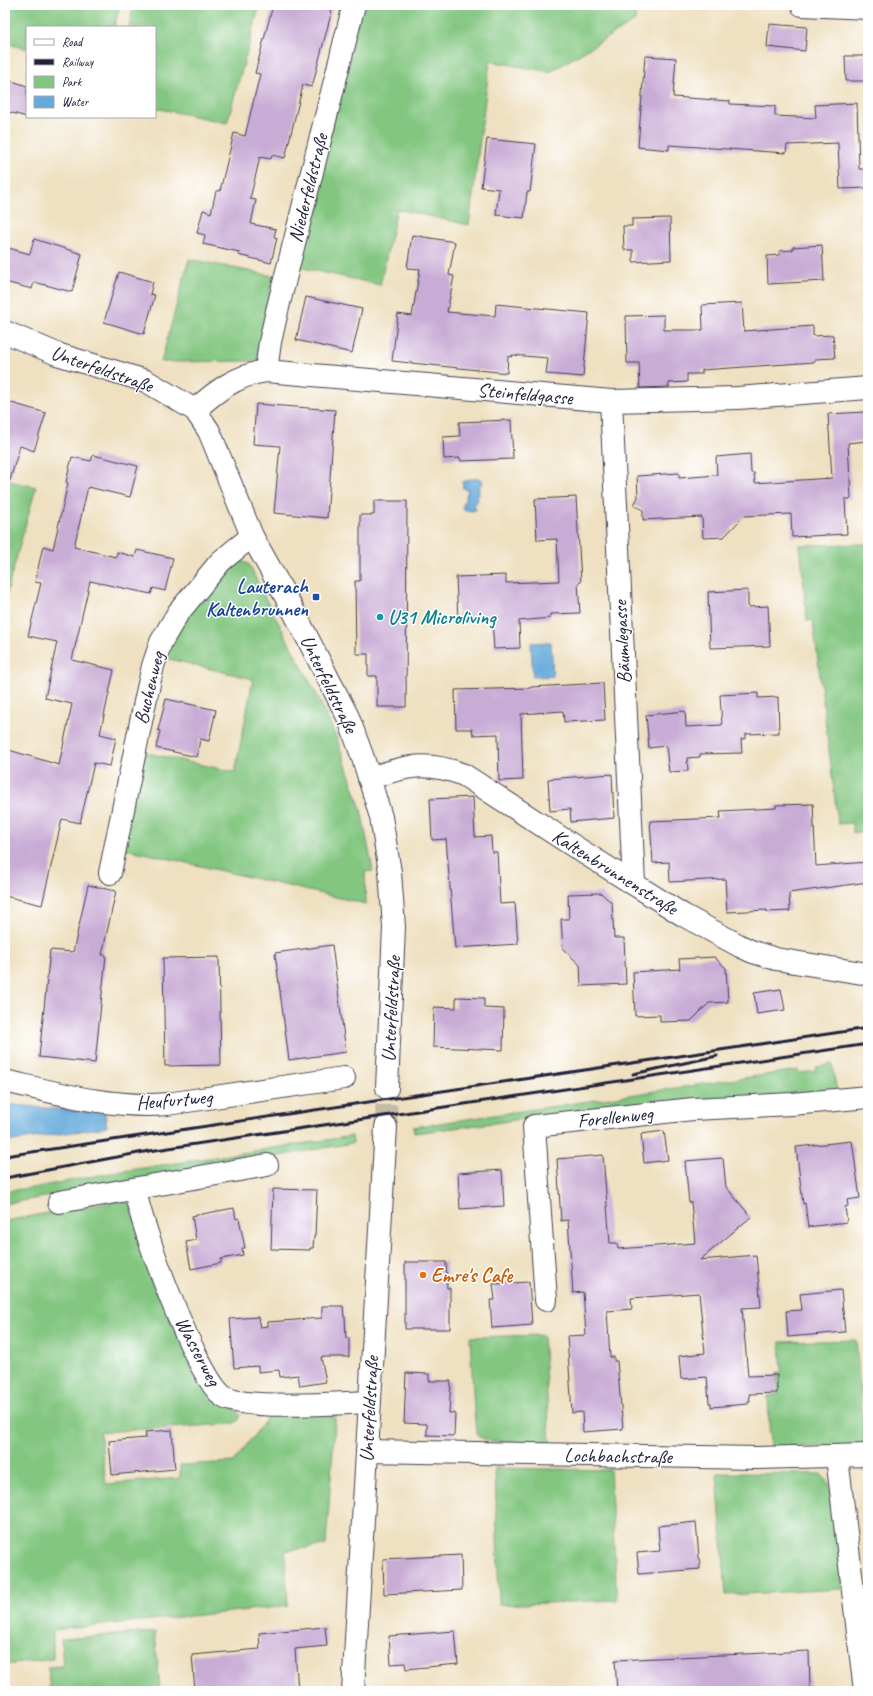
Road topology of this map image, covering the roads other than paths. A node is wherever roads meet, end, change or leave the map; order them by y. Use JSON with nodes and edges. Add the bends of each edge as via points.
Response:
{"nodes":[{"id":1,"x":354,"y":5,"type":"edge"},
{"id":2,"x":802,"y":5,"type":"edge"},
{"id":3,"x":868,"y":8,"type":"edge"},
{"id":4,"x":5,"y":332,"type":"edge"},
{"id":5,"x":266,"y":371,"type":"junction"},
{"id":6,"x":868,"y":388,"type":"edge"},
{"id":7,"x":610,"y":401,"type":"junction"},
{"id":8,"x":195,"y":410,"type":"junction"},
{"id":9,"x":252,"y":536,"type":"junction"},
{"id":10,"x":370,"y":779,"type":"junction"},
{"id":11,"x":110,"y":873,"type":"dead end"},
{"id":12,"x":634,"y":884,"type":"junction"},
{"id":13,"x":868,"y":974,"type":"edge"},
{"id":14,"x":344,"y":1078,"type":"dead end"},
{"id":15,"x":5,"y":1081,"type":"edge"},
{"id":16,"x":387,"y":1088,"type":"tunnel mouth"},
{"id":17,"x":868,"y":1097,"type":"edge"},
{"id":18,"x":386,"y":1127,"type":"tunnel mouth"},
{"id":19,"x":267,"y":1165,"type":"dead end"},
{"id":20,"x":135,"y":1189,"type":"junction"},
{"id":21,"x":59,"y":1202,"type":"dead end"},
{"id":22,"x":546,"y":1300,"type":"dead end"},
{"id":23,"x":369,"y":1402,"type":"junction"},
{"id":24,"x":367,"y":1451,"type":"junction"},
{"id":25,"x":868,"y":1455,"type":"edge"},
{"id":26,"x":837,"y":1457,"type":"junction"},
{"id":27,"x":353,"y":1691,"type":"edge"},
{"id":28,"x":865,"y":1691,"type":"edge"}],
"edges":[{"from":1,"to":5,"type":"street","name":"Niederfeldstraße","via":[[276,311]]},
{"from":2,"to":3,"type":"street"},
{"from":4,"to":8,"type":"street","name":"Unterfeldstraße","via":[[57,354],[146,381]]},
{"from":5,"to":7,"type":"street","name":"Steinfeldgasse"},
{"from":5,"to":8,"type":"street","name":"Steinfeldgasse","via":[[246,375],[234,381],[213,394]]},
{"from":6,"to":7,"type":"street","name":"Steinfeldgasse","via":[[738,398]]},
{"from":7,"to":12,"type":"street","name":"Bäumlegasse"},
{"from":8,"to":9,"type":"street","name":"Unterfeldstraße","via":[[215,442]]},
{"from":9,"to":10,"type":"street","name":"Unterfeldstraße","via":[[336,691]]},
{"from":9,"to":11,"type":"street","name":"Buchenweg","via":[[221,560],[178,613],[161,642],[146,695]]},
{"from":10,"to":12,"type":"street","name":"Kaltenbrunnenstraße","via":[[415,765],[459,773],[474,780]]},
{"from":10,"to":16,"type":"street","name":"Unterfeldstraße","via":[[384,836],[393,904],[394,942]]},
{"from":12,"to":13,"type":"street","name":"Kaltenbrunnenstraße","via":[[753,952],[776,959]]},
{"from":14,"to":15,"type":"street","name":"Heufurtweg","via":[[148,1105],[99,1100]]},
{"from":17,"to":22,"type":"street","name":"Forellenweg","via":[[693,1109],[534,1126]]},
{"from":18,"to":23,"type":"street","name":"Unterfeldstraße"},
{"from":19,"to":20,"type":"street"},
{"from":20,"to":21,"type":"street"},
{"from":20,"to":23,"type":"street","name":"Wasserweg","via":[[139,1209],[160,1271],[194,1350],[212,1384],[224,1397],[242,1403],[263,1404]]},
{"from":23,"to":24,"type":"street","name":"Unterfeldstraße"},
{"from":24,"to":26,"type":"street","name":"Lochbachstraße","via":[[756,1458]]},
{"from":24,"to":27,"type":"street","name":"Unterfeldstraße"},
{"from":25,"to":26,"type":"street","name":"Lochbachstraße"},
{"from":26,"to":28,"type":"street"}]}
